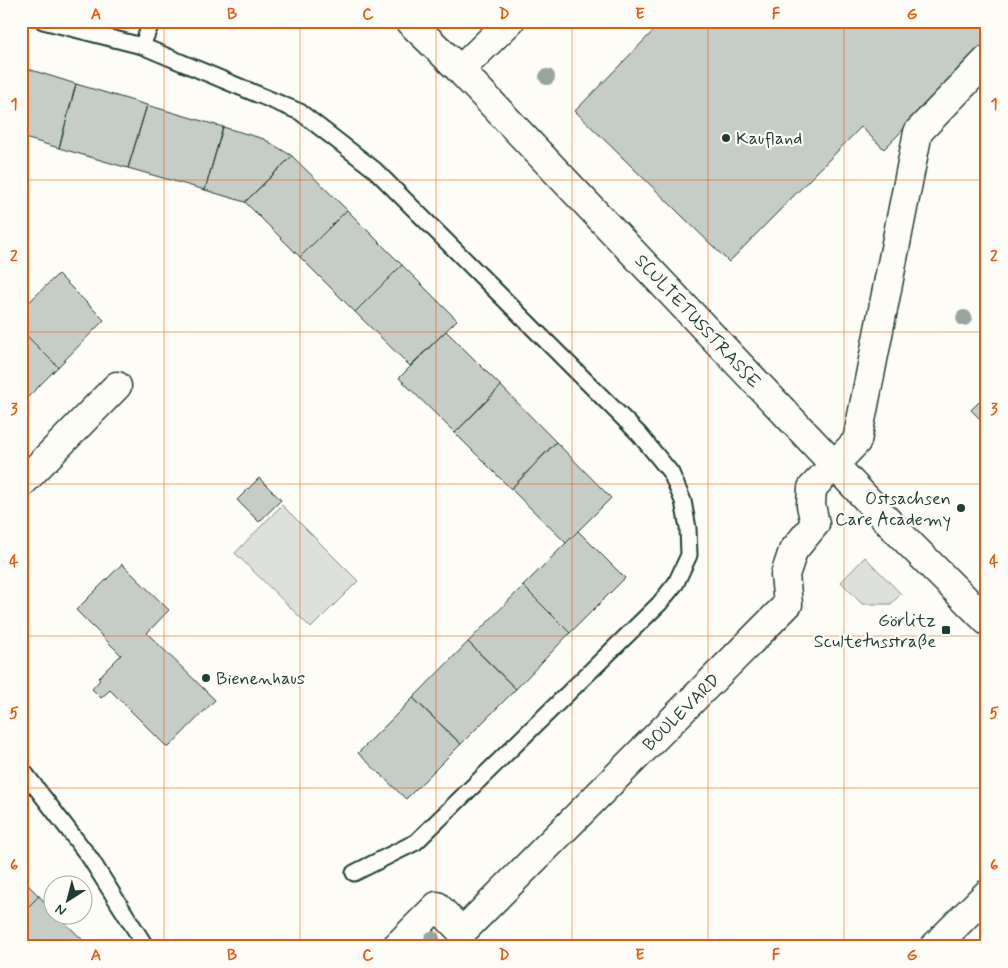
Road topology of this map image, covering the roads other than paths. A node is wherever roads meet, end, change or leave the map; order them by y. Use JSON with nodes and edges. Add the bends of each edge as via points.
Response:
{"nodes":[{"id":1,"x":43,"y":21,"type":"edge"},
{"id":2,"x":152,"y":21,"type":"edge"},
{"id":3,"x":409,"y":21,"type":"edge"},
{"id":4,"x":510,"y":21,"type":"edge"},
{"id":5,"x":142,"y":46,"type":"junction"},
{"id":6,"x":987,"y":60,"type":"edge"},
{"id":7,"x":460,"y":70,"type":"junction"},
{"id":8,"x":117,"y":386,"type":"dead end"},
{"id":9,"x":834,"y":465,"type":"junction"},
{"id":10,"x":21,"y":484,"type":"edge"},
{"id":11,"x":987,"y":621,"type":"edge"},
{"id":12,"x":21,"y":768,"type":"edge"},
{"id":13,"x":354,"y":873,"type":"dead end"},
{"id":14,"x":987,"y":894,"type":"edge"},
{"id":15,"x":459,"y":939,"type":"edge"},
{"id":16,"x":146,"y":947,"type":"edge"},
{"id":17,"x":396,"y":947,"type":"edge"},
{"id":18,"x":934,"y":947,"type":"edge"}],
"edges":[{"from":1,"to":5,"type":"lane"},
{"from":2,"to":5,"type":"lane"},
{"from":3,"to":7,"type":"street","name":"SCULTETUSSTRASSE"},
{"from":4,"to":7,"type":"street"},
{"from":5,"to":13,"type":"lane","via":[[300,112],[375,170],[639,434],[671,473],[683,501],[688,555],[676,583],[659,604],[416,842]]},
{"from":6,"to":9,"type":"street","via":[[918,132],[857,441]]},
{"from":7,"to":9,"type":"street","name":"SCULTETUSSTRASSE"},
{"from":8,"to":10,"type":"street"},
{"from":9,"to":11,"type":"street","name":"SCULTETUSSTRASSE"},
{"from":9,"to":15,"type":"street","name":"BOULEVARD","via":[[812,488],[815,524],[793,551],[785,575],[788,604]]},
{"from":12,"to":16,"type":"lane","via":[[90,858]]},
{"from":14,"to":18,"type":"street"},
{"from":15,"to":17,"type":"street","name":"BOULEVARD","via":[[437,906]]}]}
